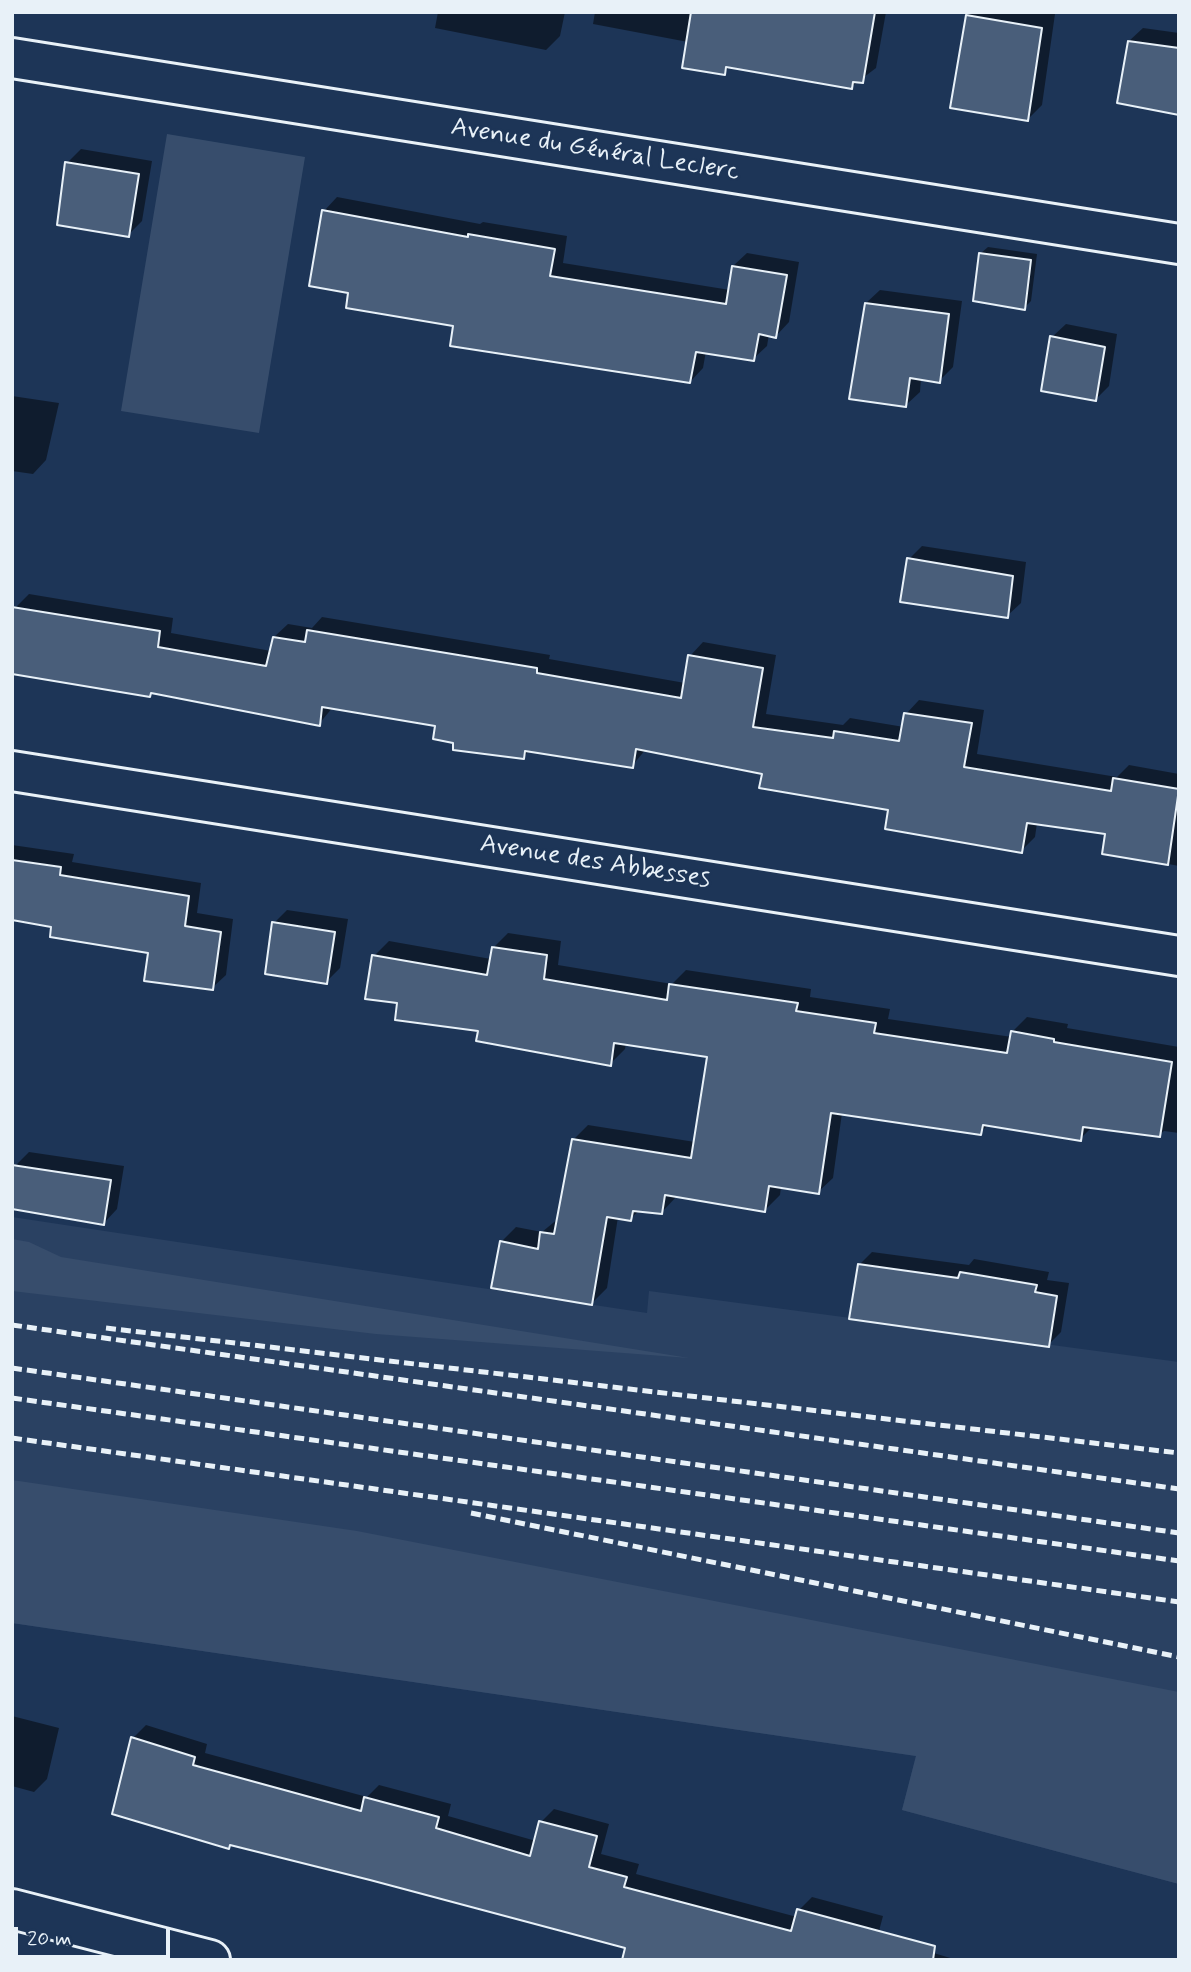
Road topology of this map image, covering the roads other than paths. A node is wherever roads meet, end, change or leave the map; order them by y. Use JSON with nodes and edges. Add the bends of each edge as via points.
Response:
{"nodes":[{"id":1,"x":12,"y":58,"type":"edge"},
{"id":2,"x":1179,"y":244,"type":"edge"},
{"id":3,"x":12,"y":771,"type":"edge"},
{"id":4,"x":1179,"y":956,"type":"edge"},
{"id":5,"x":12,"y":1909,"type":"edge"},
{"id":6,"x":210,"y":1960,"type":"edge"}],
"edges":[{"from":1,"to":2,"type":"street","name":"Avenue du Général Leclerc"},
{"from":3,"to":4,"type":"street","name":"Avenue des Abbesses"},
{"from":5,"to":6,"type":"street"}]}
